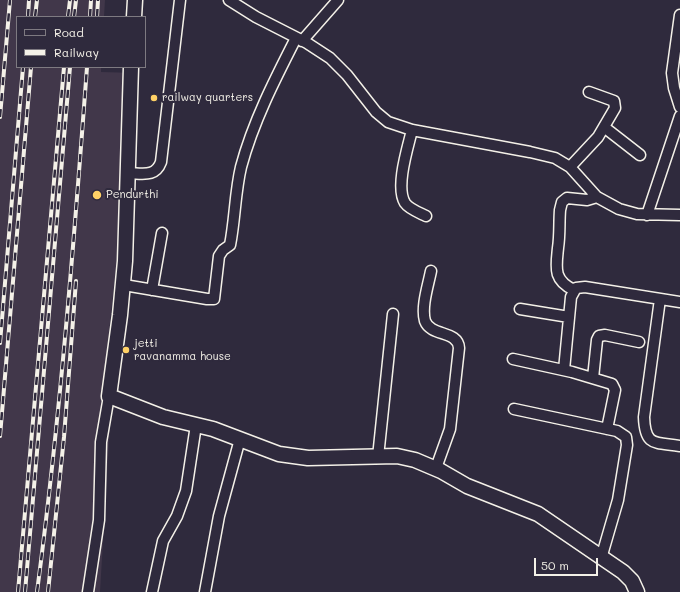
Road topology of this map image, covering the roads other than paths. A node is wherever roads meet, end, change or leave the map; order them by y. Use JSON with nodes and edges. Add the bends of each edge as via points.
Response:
{"nodes":[{"id":1,"x":135,"y":0,"type":"edge"},
{"id":2,"x":180,"y":0,"type":"edge"},
{"id":3,"x":229,"y":0,"type":"edge"},
{"id":4,"x":338,"y":0,"type":"edge"},
{"id":5,"x":680,"y":15,"type":"edge"},
{"id":6,"x":134,"y":16,"type":"edge"},
{"id":7,"x":299,"y":39,"type":"junction"},
{"id":8,"x":131,"y":68,"type":"edge"},
{"id":9,"x":589,"y":92,"type":"dead end"},
{"id":10,"x":680,"y":107,"type":"edge"},
{"id":11,"x":680,"y":116,"type":"edge"},
{"id":12,"x":604,"y":127,"type":"junction"},
{"id":13,"x":412,"y":130,"type":"junction"},
{"id":14,"x":640,"y":155,"type":"dead end"},
{"id":15,"x":570,"y":167,"type":"junction"},
{"id":16,"x":127,"y":173,"type":"junction"},
{"id":17,"x":597,"y":197,"type":"junction"},
{"id":18,"x":647,"y":215,"type":"junction"},
{"id":19,"x":680,"y":215,"type":"edge"},
{"id":20,"x":426,"y":216,"type":"dead end"},
{"id":21,"x":162,"y":233,"type":"dead end"},
{"id":22,"x":431,"y":271,"type":"dead end"},
{"id":23,"x":124,"y":285,"type":"junction"},
{"id":24,"x":152,"y":290,"type":"junction"},
{"id":25,"x":574,"y":290,"type":"junction"},
{"id":26,"x":660,"y":299,"type":"junction"},
{"id":27,"x":680,"y":302,"type":"edge"},
{"id":28,"x":520,"y":309,"type":"dead end"},
{"id":29,"x":393,"y":314,"type":"dead end"},
{"id":30,"x":569,"y":316,"type":"junction"},
{"id":31,"x":639,"y":342,"type":"dead end"},
{"id":32,"x":514,"y":359,"type":"dead end"},
{"id":33,"x":564,"y":370,"type":"junction"},
{"id":34,"x":593,"y":378,"type":"junction"},
{"id":35,"x":109,"y":396,"type":"junction"},
{"id":36,"x":514,"y":409,"type":"dead end"},
{"id":37,"x":196,"y":425,"type":"junction"},
{"id":38,"x":607,"y":429,"type":"junction"},
{"id":39,"x":240,"y":439,"type":"junction"},
{"id":40,"x":680,"y":446,"type":"edge"},
{"id":41,"x":378,"y":457,"type":"junction"},
{"id":42,"x":436,"y":468,"type":"junction"},
{"id":43,"x":602,"y":555,"type":"junction"},
{"id":44,"x":88,"y":592,"type":"edge"},
{"id":45,"x":152,"y":592,"type":"edge"},
{"id":46,"x":205,"y":592,"type":"edge"},
{"id":47,"x":637,"y":592,"type":"edge"}],
"edges":[{"from":1,"to":6,"type":"street"},
{"from":2,"to":16,"type":"street","via":[[161,162],[157,171],[153,173]]},
{"from":3,"to":7,"type":"street"},
{"from":4,"to":7,"type":"street"},
{"from":5,"to":10,"type":"street","via":[[672,79]]},
{"from":7,"to":13,"type":"street","via":[[330,58],[383,119]]},
{"from":7,"to":24,"type":"street","via":[[280,68],[244,159],[230,245],[219,256],[214,299]]},
{"from":8,"to":16,"type":"street"},
{"from":9,"to":12,"type":"street","via":[[610,99],[616,104],[614,113]]},
{"from":11,"to":18,"type":"street"},
{"from":12,"to":14,"type":"street"},
{"from":12,"to":15,"type":"street"},
{"from":13,"to":15,"type":"street","via":[[530,152],[559,160]]},
{"from":13,"to":20,"type":"street","via":[[403,170],[403,197],[408,206]]},
{"from":15,"to":17,"type":"street"},
{"from":16,"to":23,"type":"street"},
{"from":17,"to":18,"type":"street","via":[[619,210]]},
{"from":17,"to":25,"type":"street","via":[[587,200],[567,198],[562,202],[560,210],[556,269],[565,286]]},
{"from":18,"to":19,"type":"street"},
{"from":21,"to":24,"type":"street"},
{"from":22,"to":42,"type":"street","via":[[424,310],[425,320],[430,328],[455,338],[459,344],[450,429]]},
{"from":23,"to":24,"type":"street"},
{"from":23,"to":35,"type":"street"},
{"from":25,"to":26,"type":"street","via":[[585,287]]},
{"from":25,"to":30,"type":"street"},
{"from":26,"to":27,"type":"street"},
{"from":26,"to":40,"type":"street","via":[[644,429],[649,440]]},
{"from":28,"to":30,"type":"street"},
{"from":29,"to":41,"type":"street"},
{"from":30,"to":33,"type":"street"},
{"from":31,"to":34,"type":"street","via":[[599,336]]},
{"from":32,"to":33,"type":"street"},
{"from":33,"to":34,"type":"street"},
{"from":34,"to":38,"type":"street","via":[[610,383],[614,387]]},
{"from":35,"to":37,"type":"street","via":[[163,417]]},
{"from":35,"to":44,"type":"street","via":[[101,442],[99,520]]},
{"from":36,"to":38,"type":"street"},
{"from":37,"to":39,"type":"street"},
{"from":37,"to":45,"type":"street","via":[[186,491],[177,516],[163,541]]},
{"from":38,"to":43,"type":"street","via":[[621,432],[627,441],[618,500]]},
{"from":39,"to":41,"type":"street","via":[[267,451],[290,457]]},
{"from":39,"to":46,"type":"street","via":[[219,516]]},
{"from":41,"to":42,"type":"street","via":[[405,458]]},
{"from":42,"to":43,"type":"street","via":[[467,486],[538,514]]},
{"from":43,"to":47,"type":"street","via":[[632,581]]}]}
